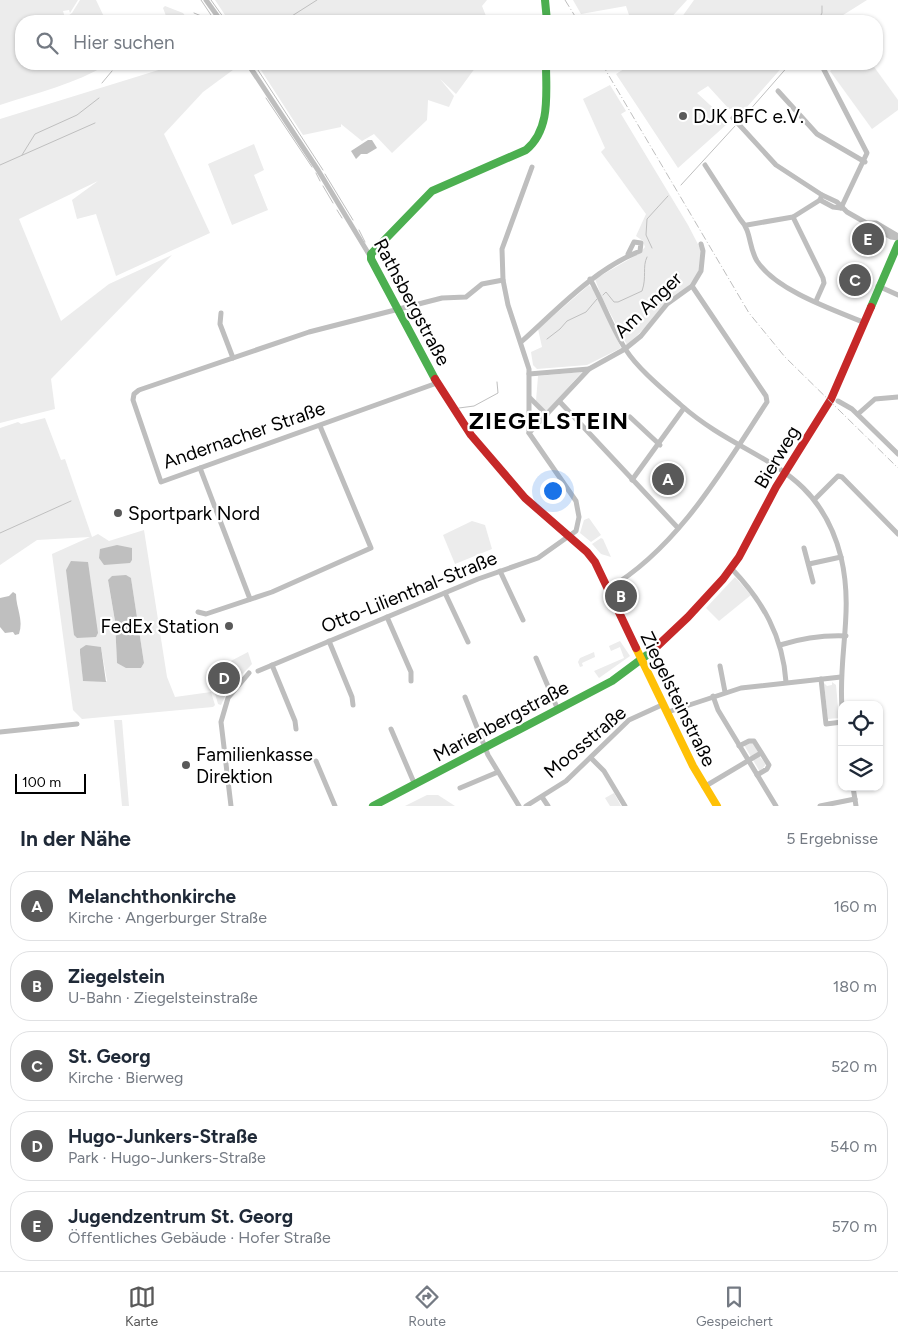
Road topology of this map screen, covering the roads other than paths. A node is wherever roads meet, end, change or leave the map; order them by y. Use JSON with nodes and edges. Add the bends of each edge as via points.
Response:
{"nodes":[{"id":1,"x":206,"y":0,"type":"edge"},
{"id":2,"x":545,"y":0,"type":"edge"},
{"id":3,"x":217,"y":15,"type":"edge"},
{"id":4,"x":546,"y":15,"type":"edge"},
{"id":5,"x":252,"y":70,"type":"edge"},
{"id":6,"x":546,"y":70,"type":"edge"},
{"id":7,"x":824,"y":70,"type":"edge"},
{"id":8,"x":778,"y":91,"type":"dead end"},
{"id":9,"x":733,"y":118,"type":"dead end"},
{"id":10,"x":865,"y":162,"type":"junction"},
{"id":11,"x":705,"y":164,"type":"dead end"},
{"id":12,"x":532,"y":167,"type":"dead end"},
{"id":13,"x":821,"y":198,"type":"junction"},
{"id":14,"x":841,"y":208,"type":"junction"},
{"id":15,"x":793,"y":217,"type":"junction"},
{"id":16,"x":747,"y":225,"type":"junction"},
{"id":17,"x":898,"y":237,"type":"edge"},
{"id":18,"x":701,"y":244,"type":"dead end"},
{"id":19,"x":898,"y":244,"type":"edge"},
{"id":20,"x":628,"y":254,"type":"dead end"},
{"id":21,"x":370,"y":256,"type":"junction"},
{"id":22,"x":590,"y":279,"type":"junction"},
{"id":23,"x":503,"y":280,"type":"junction"},
{"id":24,"x":692,"y":286,"type":"junction"},
{"id":25,"x":878,"y":286,"type":"junction"},
{"id":26,"x":898,"y":295,"type":"edge"},
{"id":27,"x":816,"y":301,"type":"junction"},
{"id":28,"x":398,"y":310,"type":"junction"},
{"id":29,"x":221,"y":313,"type":"dead end"},
{"id":30,"x":863,"y":322,"type":"junction"},
{"id":31,"x":521,"y":342,"type":"junction"},
{"id":32,"x":625,"y":349,"type":"junction"},
{"id":33,"x":233,"y":358,"type":"junction"},
{"id":34,"x":589,"y":369,"type":"junction"},
{"id":35,"x":529,"y":374,"type":"junction"},
{"id":36,"x":437,"y":383,"type":"junction"},
{"id":37,"x":898,"y":397,"type":"edge"},
{"id":38,"x":530,"y":398,"type":"junction"},
{"id":39,"x":838,"y":401,"type":"dead end"},
{"id":40,"x":560,"y":402,"type":"junction"},
{"id":41,"x":684,"y":408,"type":"junction"},
{"id":42,"x":858,"y":414,"type":"junction"},
{"id":43,"x":547,"y":415,"type":"junction"},
{"id":44,"x":630,"y":418,"type":"dead end"},
{"id":45,"x":320,"y":426,"type":"junction"},
{"id":46,"x":529,"y":433,"type":"junction"},
{"id":47,"x":660,"y":445,"type":"junction"},
{"id":48,"x":739,"y":446,"type":"junction"},
{"id":49,"x":898,"y":454,"type":"edge"},
{"id":50,"x":200,"y":468,"type":"junction"},
{"id":51,"x":785,"y":472,"type":"junction"},
{"id":52,"x":632,"y":480,"type":"junction"},
{"id":53,"x":815,"y":499,"type":"junction"},
{"id":54,"x":678,"y":528,"type":"junction"},
{"id":55,"x":898,"y":534,"type":"edge"},
{"id":56,"x":570,"y":537,"type":"junction"},
{"id":57,"x":804,"y":548,"type":"dead end"},
{"id":58,"x":841,"y":557,"type":"junction"},
{"id":59,"x":809,"y":564,"type":"junction"},
{"id":60,"x":731,"y":568,"type":"junction"},
{"id":61,"x":500,"y":571,"type":"junction"},
{"id":62,"x":813,"y":582,"type":"dead end"},
{"id":63,"x":608,"y":589,"type":"junction"},
{"id":64,"x":445,"y":593,"type":"junction"},
{"id":65,"x":250,"y":600,"type":"junction"},
{"id":66,"x":198,"y":612,"type":"dead end"},
{"id":67,"x":387,"y":617,"type":"junction"},
{"id":68,"x":522,"y":620,"type":"dead end"},
{"id":69,"x":846,"y":636,"type":"junction"},
{"id":70,"x":329,"y":641,"type":"junction"},
{"id":71,"x":468,"y":642,"type":"dead end"},
{"id":72,"x":780,"y":645,"type":"junction"},
{"id":73,"x":536,"y":658,"type":"dead end"},
{"id":74,"x":642,"y":660,"type":"junction"},
{"id":75,"x":272,"y":665,"type":"junction"},
{"id":76,"x":720,"y":666,"type":"dead end"},
{"id":77,"x":258,"y":671,"type":"dead end"},
{"id":78,"x":249,"y":673,"type":"dead end"},
{"id":79,"x":842,"y":677,"type":"junction"},
{"id":80,"x":821,"y":679,"type":"junction"},
{"id":81,"x":411,"y":681,"type":"dead end"},
{"id":82,"x":786,"y":682,"type":"junction"},
{"id":83,"x":725,"y":692,"type":"junction"},
{"id":84,"x":713,"y":696,"type":"junction"},
{"id":85,"x":465,"y":697,"type":"dead end"},
{"id":86,"x":842,"y":701,"type":"edge"},
{"id":87,"x":664,"y":704,"type":"junction"},
{"id":88,"x":353,"y":705,"type":"dead end"},
{"id":89,"x":558,"y":710,"type":"junction"},
{"id":90,"x":668,"y":712,"type":"junction"},
{"id":91,"x":838,"y":722,"type":"edge"},
{"id":92,"x":77,"y":724,"type":"dead end"},
{"id":93,"x":390,"y":729,"type":"dead end"},
{"id":94,"x":296,"y":730,"type":"dead end"},
{"id":95,"x":0,"y":732,"type":"edge"},
{"id":96,"x":739,"y":746,"type":"junction"},
{"id":97,"x":485,"y":748,"type":"junction"},
{"id":98,"x":761,"y":753,"type":"junction"},
{"id":99,"x":592,"y":758,"type":"junction"},
{"id":100,"x":316,"y":761,"type":"dead end"},
{"id":101,"x":748,"y":761,"type":"junction"},
{"id":102,"x":498,"y":772,"type":"junction"},
{"id":103,"x":757,"y":776,"type":"junction"},
{"id":104,"x":415,"y":785,"type":"junction"},
{"id":105,"x":704,"y":787,"type":"junction"},
{"id":106,"x":460,"y":788,"type":"dead end"},
{"id":107,"x":854,"y":791,"type":"edge"},
{"id":108,"x":542,"y":797,"type":"junction"},
{"id":109,"x":855,"y":799,"type":"junction"},
{"id":110,"x":231,"y":806,"type":"edge"},
{"id":111,"x":335,"y":806,"type":"edge"},
{"id":112,"x":373,"y":806,"type":"edge"},
{"id":113,"x":519,"y":806,"type":"edge"},
{"id":114,"x":526,"y":806,"type":"edge"},
{"id":115,"x":548,"y":806,"type":"edge"},
{"id":116,"x":625,"y":806,"type":"edge"},
{"id":117,"x":717,"y":806,"type":"edge"},
{"id":118,"x":776,"y":806,"type":"edge"},
{"id":119,"x":820,"y":806,"type":"edge"},
{"id":120,"x":856,"y":806,"type":"edge"}],
"edges":[{"from":1,"to":3,"type":"street"},
{"from":2,"to":4,"type":"main road"},
{"from":5,"to":21,"type":"street","name":"Rathsbergstraße"},
{"from":6,"to":21,"type":"main road","via":[[543,116],[536,142],[526,150],[427,194]]},
{"from":7,"to":10,"type":"street","via":[[866,150]]},
{"from":8,"to":10,"type":"street","via":[[817,134]]},
{"from":9,"to":13,"type":"street","via":[[776,165]]},
{"from":10,"to":14,"type":"street"},
{"from":11,"to":16,"type":"street"},
{"from":12,"to":23,"type":"street","via":[[504,240],[501,258]]},
{"from":13,"to":14,"type":"street","via":[[833,207]]},
{"from":13,"to":15,"type":"street"},
{"from":14,"to":17,"type":"street","via":[[891,237]]},
{"from":15,"to":16,"type":"street"},
{"from":15,"to":27,"type":"street","via":[[823,278]]},
{"from":16,"to":27,"type":"street","via":[[758,262],[772,277]]},
{"from":18,"to":24,"type":"street","name":"Am Anger","via":[[701,271]]},
{"from":19,"to":25,"type":"main road","name":"Bierweg"},
{"from":20,"to":22,"type":"street"},
{"from":21,"to":28,"type":"main road","name":"Rathsbergstraße"},
{"from":22,"to":31,"type":"street"},
{"from":22,"to":32,"type":"street"},
{"from":23,"to":28,"type":"street","name":"Andernacher Straße","via":[[482,284],[466,297],[442,298]]},
{"from":23,"to":31,"type":"street"},
{"from":24,"to":32,"type":"street","name":"Am Anger","via":[[667,304],[641,336]]},
{"from":24,"to":48,"type":"street","via":[[766,396],[767,402]]},
{"from":25,"to":26,"type":"street"},
{"from":25,"to":30,"type":"main road","name":"Bierweg"},
{"from":27,"to":30,"type":"street"},
{"from":28,"to":33,"type":"street","name":"Andernacher Straße","via":[[323,328]]},
{"from":28,"to":36,"type":"main road","name":"Rathsbergstraße"},
{"from":29,"to":33,"type":"street","via":[[220,324]]},
{"from":30,"to":51,"type":"main road","name":"Bierweg","via":[[831,399]]},
{"from":31,"to":35,"type":"street"},
{"from":32,"to":34,"type":"street","name":"Am Anger"},
{"from":32,"to":41,"type":"street"},
{"from":33,"to":50,"type":"street","name":"Andernacher Straße","via":[[134,394],[133,400],[161,482]]},
{"from":34,"to":35,"type":"street"},
{"from":34,"to":40,"type":"street","name":"Am Anger"},
{"from":35,"to":38,"type":"street"},
{"from":36,"to":45,"type":"street","name":"Andernacher Straße"},
{"from":36,"to":56,"type":"main road","name":"Rathsbergstraße","via":[[467,430],[501,473],[538,511]]},
{"from":37,"to":42,"type":"street","via":[[875,399]]},
{"from":38,"to":43,"type":"street"},
{"from":38,"to":46,"type":"street"},
{"from":39,"to":42,"type":"street"},
{"from":40,"to":43,"type":"street","name":"Am Anger"},
{"from":40,"to":52,"type":"street"},
{"from":41,"to":47,"type":"street"},
{"from":41,"to":48,"type":"street"},
{"from":42,"to":49,"type":"street"},
{"from":43,"to":46,"type":"street","name":"Am Anger"},
{"from":44,"to":47,"type":"street"},
{"from":45,"to":50,"type":"street","name":"Andernacher Straße"},
{"from":45,"to":65,"type":"street","via":[[371,548]]},
{"from":46,"to":56,"type":"street","via":[[578,504],[578,527]]},
{"from":47,"to":52,"type":"street"},
{"from":48,"to":51,"type":"street"},
{"from":48,"to":54,"type":"street"},
{"from":50,"to":65,"type":"street"},
{"from":51,"to":53,"type":"street"},
{"from":51,"to":60,"type":"main road","name":"Bierweg"},
{"from":52,"to":54,"type":"street"},
{"from":53,"to":55,"type":"street","via":[[838,476],[842,477]]},
{"from":53,"to":58,"type":"street","via":[[829,523]]},
{"from":54,"to":63,"type":"street","via":[[648,560]]},
{"from":56,"to":61,"type":"street","name":"Otto-Lilienthal-Straße","via":[[538,558]]},
{"from":56,"to":63,"type":"main road","name":"Ziegelsteinstraße","via":[[591,556]]},
{"from":57,"to":59,"type":"street"},
{"from":58,"to":59,"type":"street"},
{"from":58,"to":69,"type":"street","via":[[848,597]]},
{"from":59,"to":62,"type":"street"},
{"from":60,"to":72,"type":"street","via":[[758,598]]},
{"from":60,"to":74,"type":"main road","name":"Bierweg","via":[[700,604]]},
{"from":61,"to":64,"type":"street","name":"Otto-Lilienthal-Straße"},
{"from":61,"to":68,"type":"street"},
{"from":63,"to":74,"type":"main road","name":"Ziegelsteinstraße"},
{"from":64,"to":67,"type":"street","name":"Otto-Lilienthal-Straße"},
{"from":64,"to":71,"type":"street"},
{"from":65,"to":66,"type":"street","via":[[206,614]]},
{"from":67,"to":70,"type":"street","name":"Otto-Lilienthal-Straße"},
{"from":67,"to":81,"type":"street","via":[[411,672]]},
{"from":69,"to":72,"type":"street","via":[[802,638]]},
{"from":69,"to":79,"type":"street"},
{"from":70,"to":75,"type":"street","name":"Otto-Lilienthal-Straße"},
{"from":70,"to":88,"type":"street"},
{"from":72,"to":82,"type":"street"},
{"from":73,"to":89,"type":"street"},
{"from":74,"to":87,"type":"main road","name":"Ziegelsteinstraße"},
{"from":74,"to":89,"type":"main road","name":"Marienbergstraße","via":[[607,684]]},
{"from":75,"to":77,"type":"street","name":"Otto-Lilienthal-Straße"},
{"from":75,"to":94,"type":"street"},
{"from":76,"to":83,"type":"street"},
{"from":78,"to":110,"type":"street","via":[[228,698],[221,722]]},
{"from":79,"to":80,"type":"street"},
{"from":79,"to":86,"type":"street"},
{"from":80,"to":82,"type":"street"},
{"from":80,"to":91,"type":"street","via":[[826,724]]},
{"from":82,"to":83,"type":"street"},
{"from":83,"to":84,"type":"street"},
{"from":84,"to":90,"type":"street"},
{"from":84,"to":96,"type":"street"},
{"from":85,"to":97,"type":"street"},
{"from":87,"to":90,"type":"main road","name":"Ziegelsteinstraße"},
{"from":87,"to":99,"type":"street","name":"Moosstraße","via":[[629,720]]},
{"from":89,"to":97,"type":"main road","name":"Marienbergstraße"},
{"from":90,"to":105,"type":"main road","name":"Ziegelsteinstraße"},
{"from":92,"to":95,"type":"street"},
{"from":93,"to":104,"type":"street"},
{"from":96,"to":98,"type":"street","via":[[749,740],[754,741]]},
{"from":96,"to":101,"type":"street"},
{"from":97,"to":102,"type":"street"},
{"from":97,"to":104,"type":"main road","name":"Marienbergstraße"},
{"from":98,"to":101,"type":"street"},
{"from":98,"to":103,"type":"street","via":[[769,765]]},
{"from":99,"to":108,"type":"street","name":"Moosstraße"},
{"from":99,"to":116,"type":"street","via":[[604,770]]},
{"from":100,"to":111,"type":"street"},
{"from":101,"to":103,"type":"street"},
{"from":101,"to":105,"type":"street"},
{"from":102,"to":106,"type":"street"},
{"from":102,"to":113,"type":"street"},
{"from":103,"to":118,"type":"street"},
{"from":104,"to":112,"type":"main road","name":"Marienbergstraße"},
{"from":105,"to":117,"type":"main road","name":"Ziegelsteinstraße"},
{"from":107,"to":109,"type":"street"},
{"from":108,"to":114,"type":"street","name":"Moosstraße"},
{"from":108,"to":115,"type":"street"},
{"from":109,"to":119,"type":"street"},
{"from":109,"to":120,"type":"street"}]}
